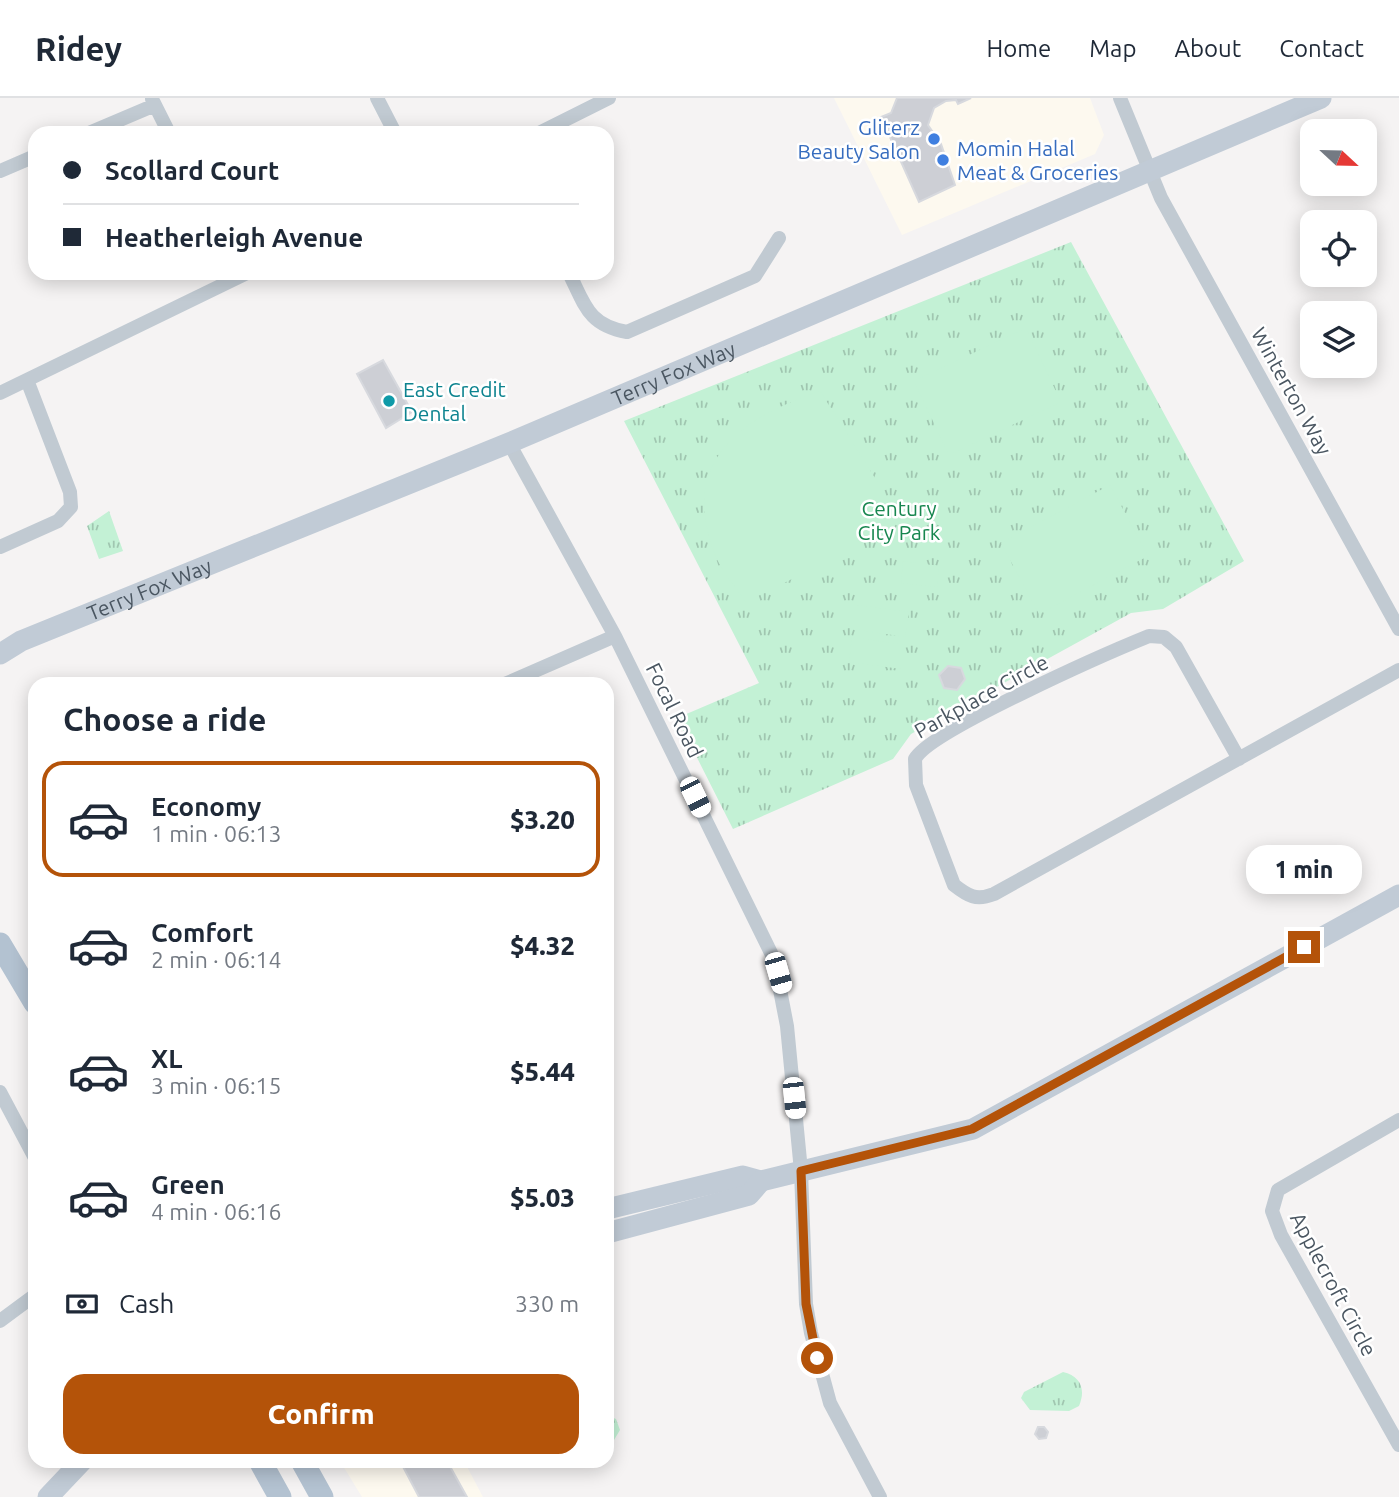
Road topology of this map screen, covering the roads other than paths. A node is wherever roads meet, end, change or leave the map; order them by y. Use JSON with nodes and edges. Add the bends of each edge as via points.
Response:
{"nodes":[{"id":1,"x":377,"y":98,"type":"edge"},
{"id":2,"x":1120,"y":98,"type":"edge"},
{"id":3,"x":1321,"y":98,"type":"edge"},
{"id":4,"x":604,"y":99,"type":"edge"},
{"id":5,"x":153,"y":102,"type":"edge"},
{"id":6,"x":103,"y":126,"type":"edge"},
{"id":7,"x":165,"y":126,"type":"edge"},
{"id":8,"x":391,"y":126,"type":"edge"},
{"id":9,"x":552,"y":126,"type":"edge"},
{"id":10,"x":28,"y":159,"type":"edge"},
{"id":11,"x":0,"y":171,"type":"edge"},
{"id":12,"x":1149,"y":172,"type":"junction"},
{"id":13,"x":779,"y":237,"type":"dead end"},
{"id":14,"x":233,"y":280,"type":"edge"},
{"id":15,"x":572,"y":280,"type":"edge"},
{"id":16,"x":27,"y":380,"type":"junction"},
{"id":17,"x":0,"y":393,"type":"edge"},
{"id":18,"x":509,"y":443,"type":"junction"},
{"id":19,"x":0,"y":547,"type":"edge"},
{"id":20,"x":1399,"y":629,"type":"edge"},
{"id":21,"x":615,"y":636,"type":"junction"},
{"id":22,"x":22,"y":640,"type":"junction"},
{"id":23,"x":0,"y":641,"type":"edge"},
{"id":24,"x":0,"y":654,"type":"edge"},
{"id":25,"x":1399,"y":670,"type":"edge"},
{"id":26,"x":521,"y":677,"type":"edge"},
{"id":27,"x":1239,"y":759,"type":"junction"},
{"id":28,"x":1399,"y":895,"type":"edge"},
{"id":29,"x":0,"y":944,"type":"edge"},
{"id":30,"x":28,"y":991,"type":"edge"},
{"id":31,"x":0,"y":1092,"type":"edge"},
{"id":32,"x":1399,"y":1120,"type":"edge"},
{"id":33,"x":28,"y":1145,"type":"edge"},
{"id":34,"x":801,"y":1171,"type":"junction"},
{"id":35,"x":761,"y":1181,"type":"junction"},
{"id":36,"x":614,"y":1207,"type":"edge"},
{"id":37,"x":614,"y":1231,"type":"edge"},
{"id":38,"x":28,"y":1300,"type":"edge"},
{"id":39,"x":0,"y":1321,"type":"edge"},
{"id":40,"x":1399,"y":1445,"type":"edge"},
{"id":41,"x":75,"y":1468,"type":"edge"},
{"id":42,"x":264,"y":1468,"type":"edge"},
{"id":43,"x":306,"y":1468,"type":"edge"},
{"id":44,"x":48,"y":1497,"type":"edge"},
{"id":45,"x":280,"y":1497,"type":"edge"},
{"id":46,"x":322,"y":1497,"type":"edge"},
{"id":47,"x":880,"y":1497,"type":"edge"}],
"edges":[{"from":1,"to":8,"type":"street"},
{"from":2,"to":12,"type":"street","name":"Winterton Way"},
{"from":3,"to":12,"type":"street","name":"Terry Fox Way"},
{"from":4,"to":9,"type":"street"},
{"from":5,"to":6,"type":"street"},
{"from":5,"to":7,"type":"street"},
{"from":10,"to":11,"type":"street"},
{"from":12,"to":18,"type":"street","name":"Terry Fox Way"},
{"from":12,"to":20,"type":"street","name":"Winterton Way"},
{"from":13,"to":15,"type":"street","via":[[755,276],[627,332],[607,328],[590,316]]},
{"from":14,"to":16,"type":"street"},
{"from":16,"to":17,"type":"street"},
{"from":16,"to":19,"type":"street","via":[[70,492],[71,507],[58,521]]},
{"from":18,"to":21,"type":"street","name":"Focal Road"},
{"from":18,"to":22,"type":"street","name":"Terry Fox Way"},
{"from":21,"to":26,"type":"street"},
{"from":21,"to":34,"type":"street","name":"Focal Road","via":[[774,960],[787,1026]]},
{"from":22,"to":23,"type":"street","name":"Terry Fox Way"},
{"from":22,"to":24,"type":"street","name":"Terry Fox Way"},
{"from":25,"to":27,"type":"street","name":"Parkplace Circle"},
{"from":27,"to":27,"type":"street","name":"Parkplace Circle","via":[[1176,647],[1159,635],[1139,638],[1014,697],[927,746],[915,759],[915,779],[954,884],[965,894],[982,899]]},
{"from":28,"to":34,"type":"street","via":[[972,1129]]},
{"from":29,"to":30,"type":"main road"},
{"from":31,"to":33,"type":"street"},
{"from":32,"to":40,"type":"street","name":"Applecroft Circle","via":[[1278,1190],[1272,1211],[1281,1235]]},
{"from":34,"to":35,"type":"street"},
{"from":34,"to":47,"type":"street","name":"Focal Road","via":[[811,1333],[830,1403]]},
{"from":35,"to":36,"type":"street","via":[[743,1176]]},
{"from":35,"to":37,"type":"street","via":[[749,1195]]},
{"from":38,"to":39,"type":"street"},
{"from":41,"to":44,"type":"street"},
{"from":42,"to":45,"type":"main road"},
{"from":43,"to":46,"type":"main road"}]}
